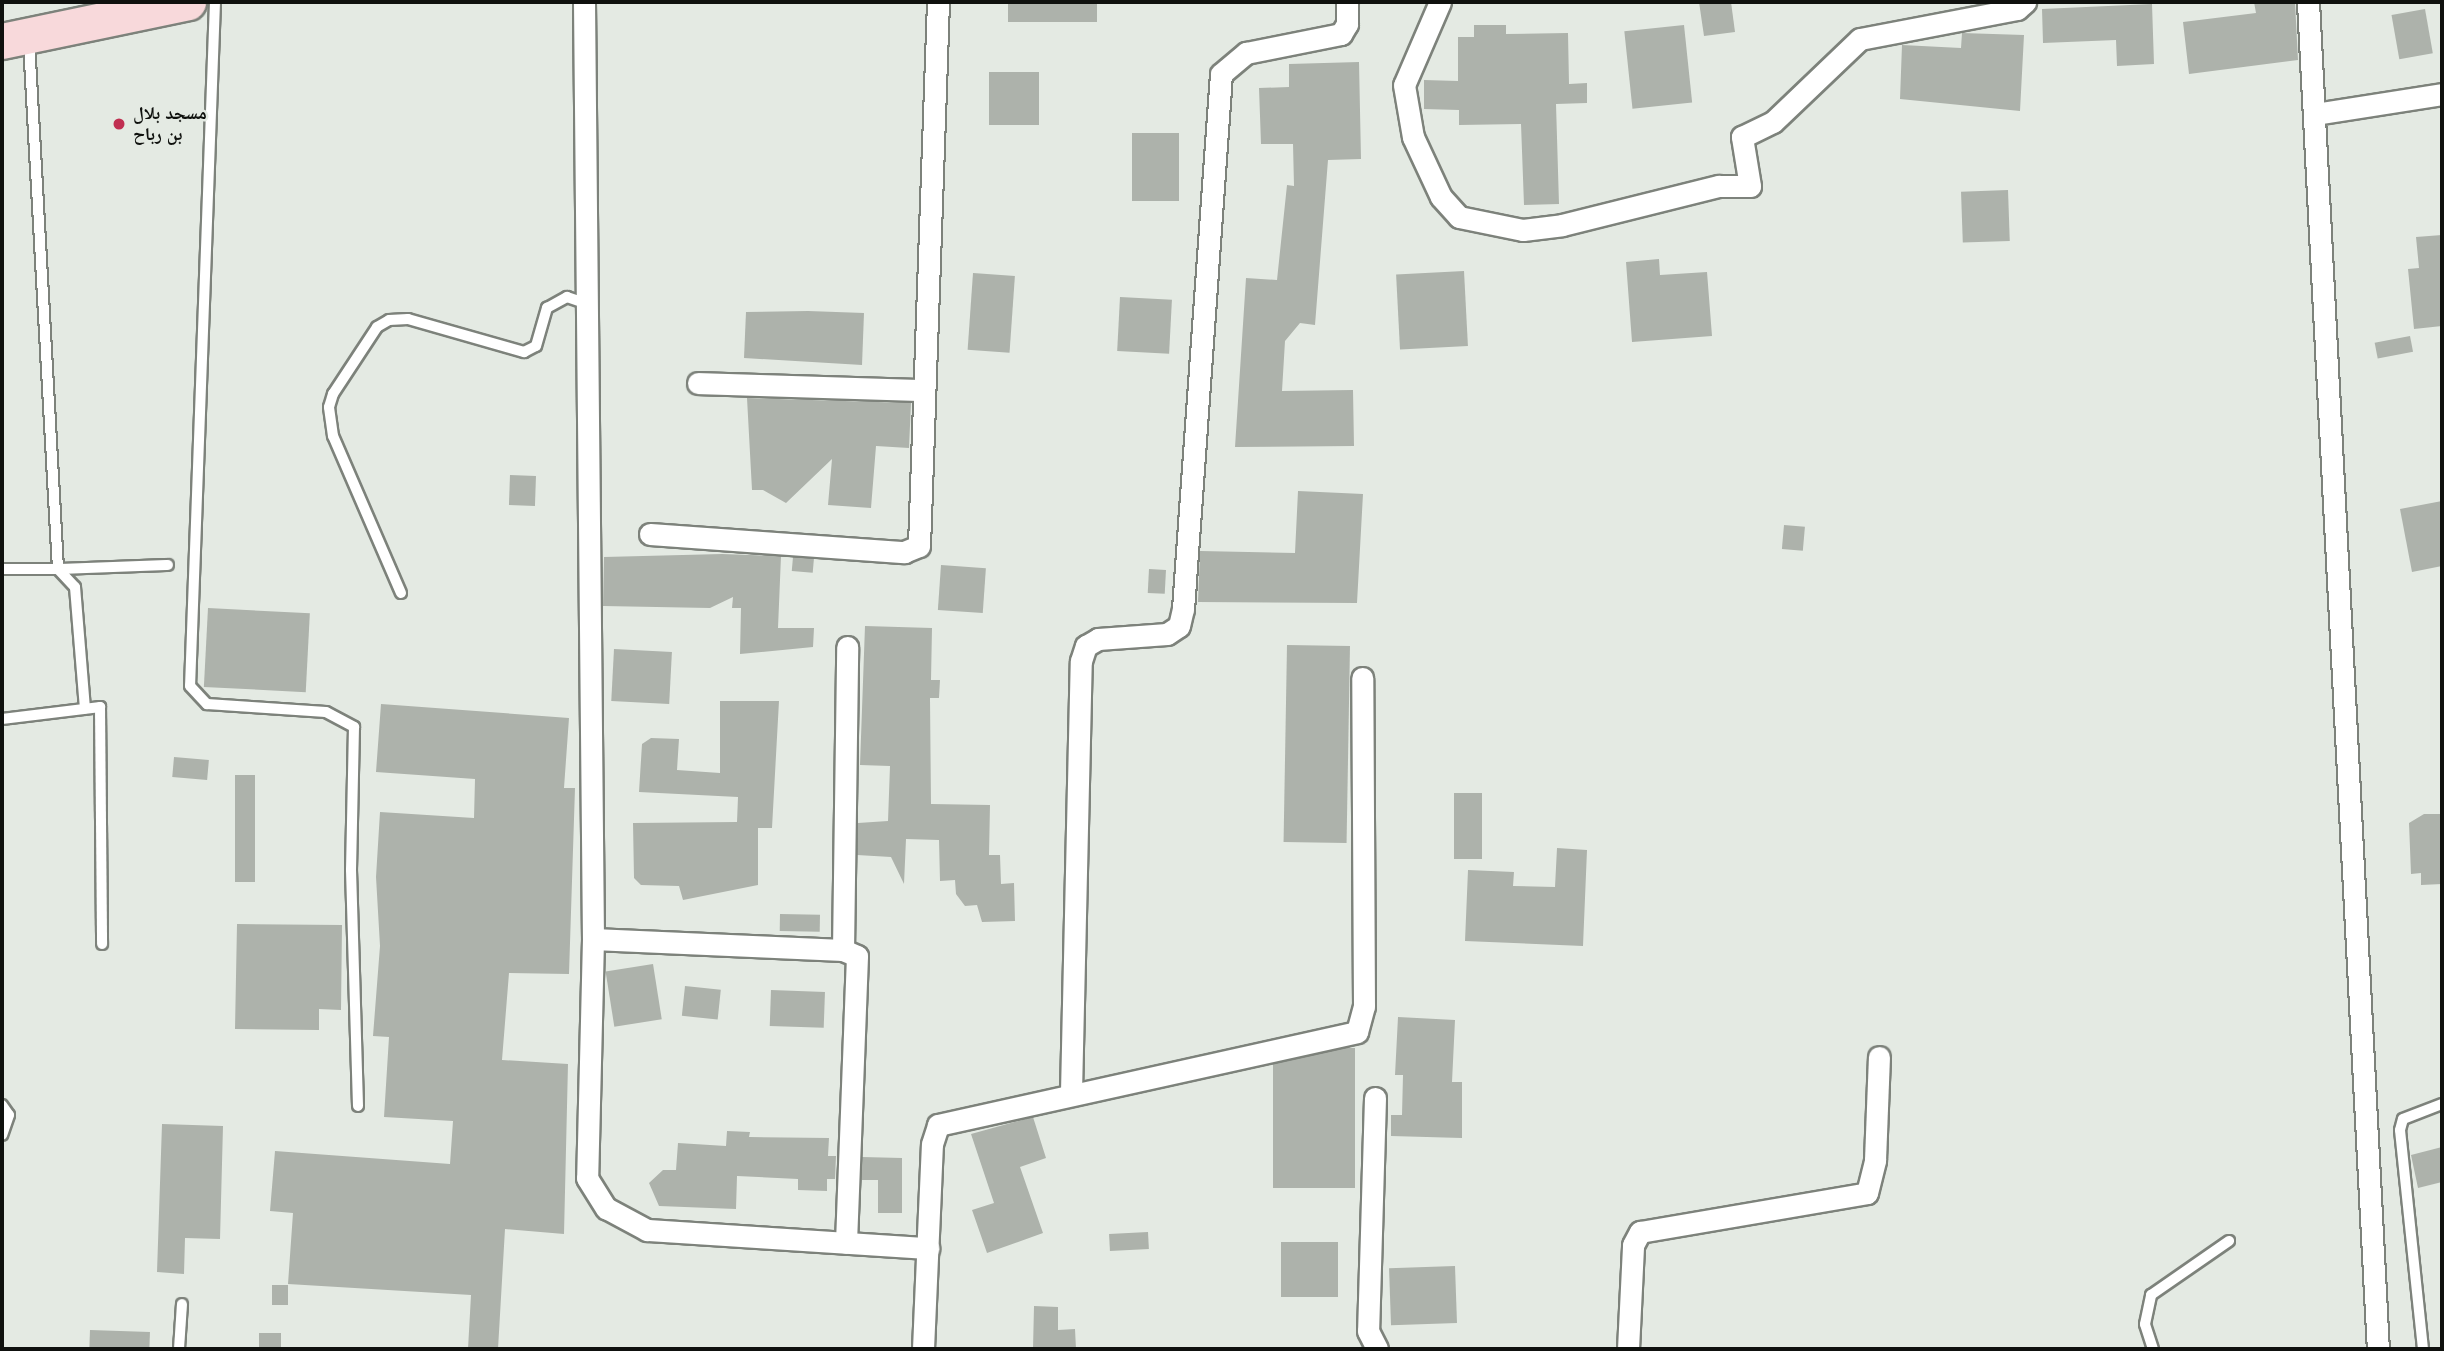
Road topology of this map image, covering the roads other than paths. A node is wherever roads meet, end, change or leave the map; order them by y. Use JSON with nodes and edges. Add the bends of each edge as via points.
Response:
{"nodes":[{"id":1,"x":188,"y":2,"type":"edge"},
{"id":2,"x":215,"y":2,"type":"edge"},
{"id":3,"x":584,"y":2,"type":"edge"},
{"id":4,"x":938,"y":2,"type":"edge"},
{"id":5,"x":1347,"y":2,"type":"edge"},
{"id":6,"x":1440,"y":2,"type":"edge"},
{"id":7,"x":2025,"y":2,"type":"edge"},
{"id":8,"x":2308,"y":2,"type":"edge"},
{"id":9,"x":79,"y":12,"type":"edge"},
{"id":10,"x":15,"y":38,"type":"edge"},
{"id":11,"x":2442,"y":94,"type":"edge"},
{"id":12,"x":2315,"y":114,"type":"junction"},
{"id":13,"x":587,"y":304,"type":"junction"},
{"id":14,"x":698,"y":383,"type":"dead end"},
{"id":15,"x":924,"y":390,"type":"junction"},
{"id":16,"x":650,"y":534,"type":"dead end"},
{"id":17,"x":168,"y":565,"type":"dead end"},
{"id":18,"x":2,"y":569,"type":"edge"},
{"id":19,"x":58,"y":569,"type":"junction"},
{"id":20,"x":401,"y":593,"type":"dead end"},
{"id":21,"x":847,"y":647,"type":"dead end"},
{"id":22,"x":1362,"y":678,"type":"dead end"},
{"id":23,"x":85,"y":709,"type":"junction"},
{"id":24,"x":2,"y":719,"type":"edge"},
{"id":25,"x":593,"y":939,"type":"junction"},
{"id":26,"x":102,"y":944,"type":"dead end"},
{"id":27,"x":842,"y":950,"type":"junction"},
{"id":28,"x":1879,"y":1058,"type":"dead end"},
{"id":29,"x":1071,"y":1091,"type":"junction"},
{"id":30,"x":1375,"y":1098,"type":"dead end"},
{"id":31,"x":2442,"y":1104,"type":"edge"},
{"id":32,"x":2,"y":1105,"type":"edge"},
{"id":33,"x":358,"y":1106,"type":"dead end"},
{"id":34,"x":2,"y":1135,"type":"edge"},
{"id":35,"x":2229,"y":1241,"type":"dead end"},
{"id":36,"x":846,"y":1243,"type":"junction"},
{"id":37,"x":928,"y":1248,"type":"junction"},
{"id":38,"x":182,"y":1304,"type":"dead end"},
{"id":39,"x":179,"y":1349,"type":"edge"},
{"id":40,"x":923,"y":1349,"type":"edge"},
{"id":41,"x":1377,"y":1349,"type":"edge"},
{"id":42,"x":1628,"y":1349,"type":"edge"},
{"id":43,"x":2153,"y":1349,"type":"edge"},
{"id":44,"x":2378,"y":1349,"type":"edge"},
{"id":45,"x":2423,"y":1349,"type":"edge"}],
"edges":[{"from":1,"to":9,"type":"main road"},
{"from":2,"to":33,"type":"lane","via":[[190,686],[207,704],[326,712],[354,727],[351,870]]},
{"from":3,"to":13,"type":"street"},
{"from":4,"to":15,"type":"street"},
{"from":5,"to":29,"type":"street","via":[[1347,24],[1341,34],[1246,53],[1221,75],[1179,626],[1167,634],[1098,639],[1086,646],[1081,661]]},
{"from":6,"to":7,"type":"street","via":[[1404,85],[1413,137],[1441,197],[1459,217],[1524,230],[1720,186],[1750,186],[1742,137],[1773,122],[1860,39],[2017,9]]},
{"from":8,"to":12,"type":"street"},
{"from":9,"to":10,"type":"main road"},
{"from":10,"to":19,"type":"lane"},
{"from":11,"to":12,"type":"street"},
{"from":12,"to":44,"type":"street"},
{"from":13,"to":20,"type":"lane","via":[[567,297],[547,308],[536,346],[524,352],[408,319],[388,320],[377,327],[333,394],[329,407],[332,436]]},
{"from":13,"to":25,"type":"street"},
{"from":14,"to":15,"type":"street"},
{"from":15,"to":16,"type":"street","via":[[919,546],[904,552]]},
{"from":17,"to":19,"type":"lane"},
{"from":18,"to":19,"type":"lane"},
{"from":19,"to":23,"type":"lane","via":[[75,587]]},
{"from":21,"to":27,"type":"street"},
{"from":22,"to":29,"type":"street","via":[[1364,1006],[1357,1032]]},
{"from":23,"to":24,"type":"lane"},
{"from":23,"to":26,"type":"lane","via":[[100,707]]},
{"from":25,"to":27,"type":"street"},
{"from":25,"to":36,"type":"street","via":[[587,1178],[595,1195],[623,1220],[647,1230]]},
{"from":27,"to":36,"type":"street","via":[[857,956]]},
{"from":28,"to":42,"type":"street","via":[[1875,1160],[1867,1193],[1640,1232],[1633,1245]]},
{"from":29,"to":37,"type":"street","via":[[938,1125],[932,1144]]},
{"from":30,"to":41,"type":"street","via":[[1367,1331]]},
{"from":31,"to":45,"type":"lane","via":[[2403,1119],[2400,1130]]},
{"from":32,"to":34,"type":"lane","via":[[9,1115]]},
{"from":35,"to":43,"type":"lane","via":[[2151,1295],[2145,1324]]},
{"from":36,"to":37,"type":"street"},
{"from":37,"to":40,"type":"street"},
{"from":38,"to":39,"type":"lane"}]}
